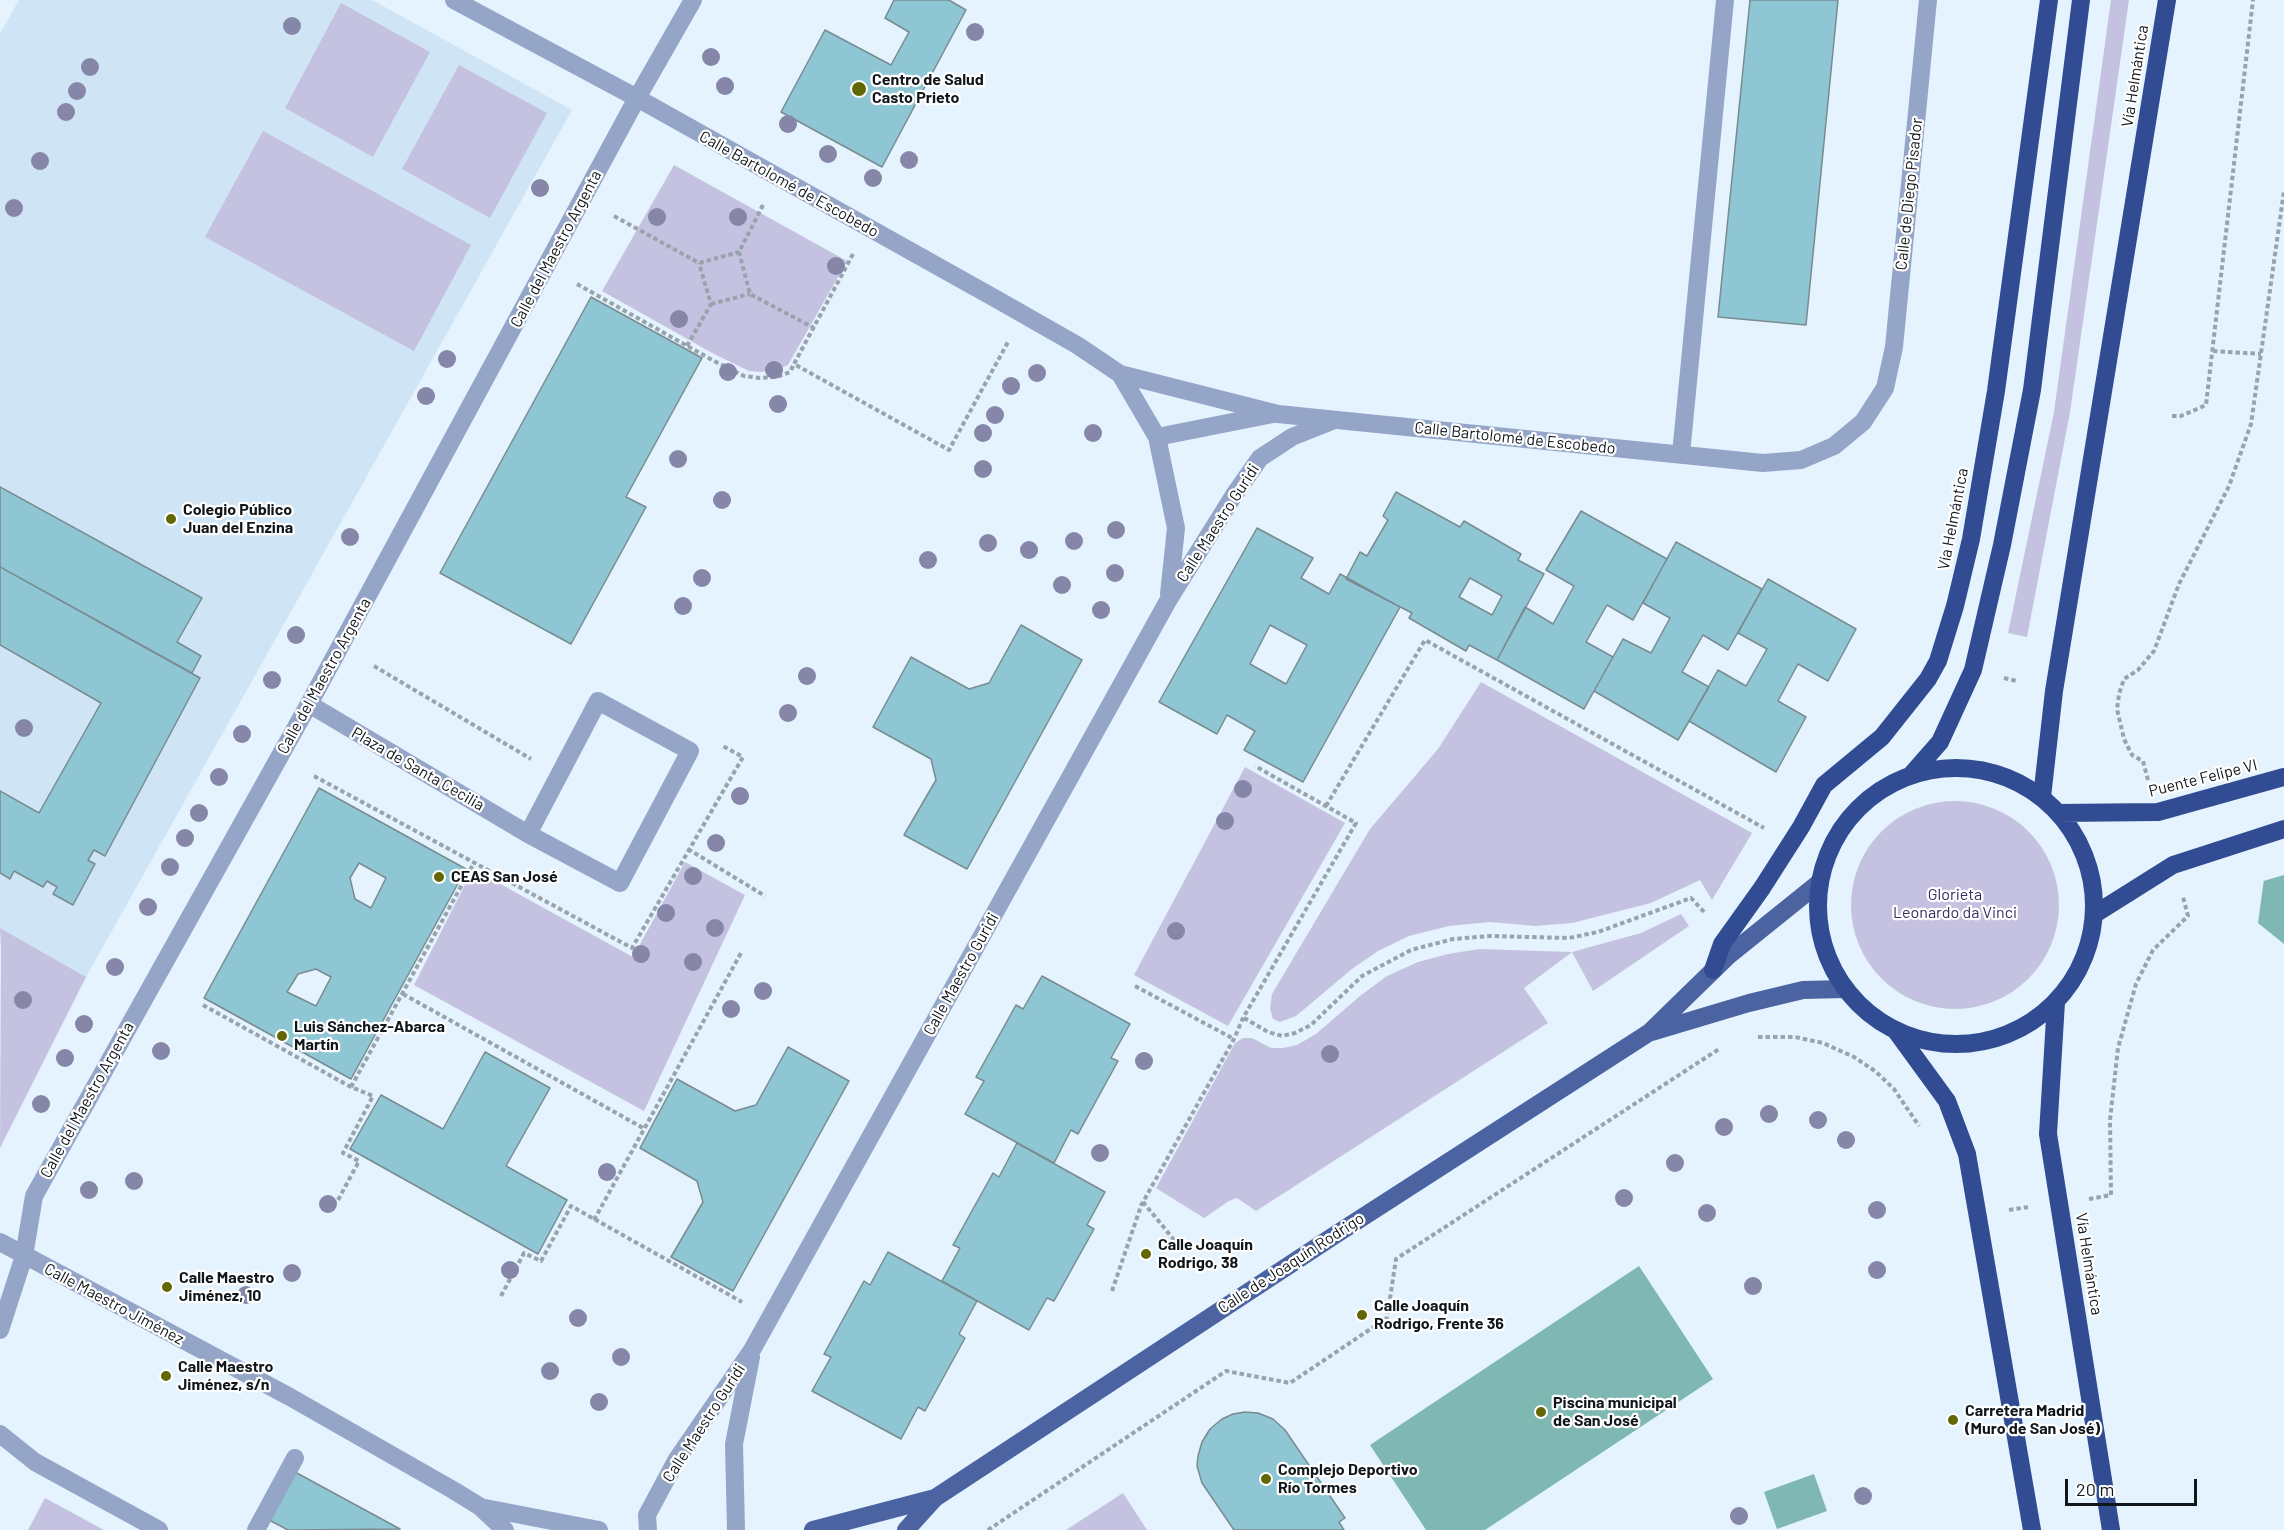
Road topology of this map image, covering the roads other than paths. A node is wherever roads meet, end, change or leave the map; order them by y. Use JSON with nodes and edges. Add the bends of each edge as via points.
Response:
{"nodes":[{"id":1,"x":454,"y":0,"type":"edge"},
{"id":2,"x":693,"y":0,"type":"edge"},
{"id":3,"x":1725,"y":0,"type":"edge"},
{"id":4,"x":1928,"y":0,"type":"edge"},
{"id":5,"x":2049,"y":0,"type":"edge"},
{"id":6,"x":2081,"y":0,"type":"edge"},
{"id":7,"x":2168,"y":0,"type":"edge"},
{"id":8,"x":637,"y":98,"type":"junction"},
{"id":9,"x":1120,"y":374,"type":"junction"},
{"id":10,"x":1885,"y":388,"type":"joint"},
{"id":11,"x":1278,"y":414,"type":"junction"},
{"id":12,"x":1336,"y":419,"type":"junction"},
{"id":13,"x":1157,"y":437,"type":"junction"},
{"id":14,"x":1681,"y":454,"type":"junction"},
{"id":15,"x":1169,"y":599,"type":"junction"},
{"id":16,"x":309,"y":704,"type":"junction"},
{"id":17,"x":1911,"y":775,"type":"junction"},
{"id":18,"x":2284,"y":777,"type":"edge"},
{"id":19,"x":2042,"y":797,"type":"junction"},
{"id":20,"x":2058,"y":813,"type":"junction"},
{"id":21,"x":2284,"y":828,"type":"edge"},
{"id":22,"x":528,"y":834,"type":"junction"},
{"id":23,"x":1820,"y":882,"type":"junction"},
{"id":24,"x":2095,"y":914,"type":"junction"},
{"id":25,"x":1713,"y":970,"type":"junction"},
{"id":26,"x":1845,"y":989,"type":"junction"},
{"id":27,"x":2056,"y":1002,"type":"junction"},
{"id":28,"x":1896,"y":1031,"type":"junction"},
{"id":29,"x":1650,"y":1032,"type":"junction"},
{"id":30,"x":0,"y":1242,"type":"edge"},
{"id":31,"x":24,"y":1256,"type":"junction"},
{"id":32,"x":0,"y":1330,"type":"edge"},
{"id":33,"x":752,"y":1350,"type":"junction"},
{"id":34,"x":0,"y":1434,"type":"edge"},
{"id":35,"x":295,"y":1458,"type":"dead end"},
{"id":36,"x":935,"y":1498,"type":"junction"},
{"id":37,"x":479,"y":1506,"type":"junction"},
{"id":38,"x":159,"y":1530,"type":"edge"},
{"id":39,"x":256,"y":1530,"type":"edge"},
{"id":40,"x":505,"y":1530,"type":"edge"},
{"id":41,"x":599,"y":1530,"type":"edge"},
{"id":42,"x":648,"y":1530,"type":"edge"},
{"id":43,"x":736,"y":1530,"type":"edge"},
{"id":44,"x":813,"y":1530,"type":"edge"},
{"id":45,"x":906,"y":1530,"type":"edge"},
{"id":46,"x":2032,"y":1530,"type":"edge"},
{"id":47,"x":2111,"y":1530,"type":"edge"}],
"edges":[{"from":1,"to":8,"type":"street","name":"Calle Bartolomé de Escobedo"},
{"from":2,"to":8,"type":"street","name":"Calle del Maestro Argenta"},
{"from":3,"to":14,"type":"street"},
{"from":4,"to":10,"type":"street","name":"Calle de Diego Pisador","via":[[1894,347]]},
{"from":5,"to":25,"type":"highway","name":"Vía Helmántica","via":[[1996,391],[1971,539],[1938,661],[1882,737],[1824,785],[1762,888],[1722,944]]},
{"from":6,"to":17,"type":"highway","via":[[2032,390],[2002,545],[1973,670],[1940,742]]},
{"from":7,"to":19,"type":"highway","name":"Vía Helmántica","via":[[2054,691]]},
{"from":8,"to":9,"type":"street","name":"Calle Bartolomé de Escobedo","via":[[1077,345]]},
{"from":8,"to":16,"type":"street","name":"Calle del Maestro Argenta"},
{"from":9,"to":11,"type":"street","name":"Calle Bartolomé de Escobedo"},
{"from":9,"to":13,"type":"street","name":"Calle Bartolomé de Escobedo"},
{"from":10,"to":14,"type":"street","name":"Calle Bartolomé de Escobedo","via":[[1863,422],[1834,446],[1801,460],[1763,463]]},
{"from":11,"to":12,"type":"street","name":"Calle Bartolomé de Escobedo"},
{"from":11,"to":13,"type":"street"},
{"from":12,"to":14,"type":"street","name":"Calle Bartolomé de Escobedo"},
{"from":12,"to":15,"type":"street","name":"Calle Maestro Guridi","via":[[1292,437],[1260,458]]},
{"from":13,"to":15,"type":"street","name":"Calle Maestro Guridi","via":[[1176,528]]},
{"from":15,"to":33,"type":"street","name":"Calle Maestro Guridi"},
{"from":16,"to":22,"type":"street","name":"Plaza de Santa Cecilia"},
{"from":16,"to":31,"type":"street","name":"Calle del Maestro Argenta","via":[[34,1196]]},
{"from":17,"to":19,"type":"highway","via":[[1945,768],[1979,770],[2012,780]]},
{"from":17,"to":23,"type":"highway","via":[[1878,791],[1851,816],[1831,846]]},
{"from":18,"to":20,"type":"highway","name":"Puente Felipe VI","via":[[2158,812]]},
{"from":19,"to":20,"type":"highway"},
{"from":20,"to":24,"type":"highway","via":[[2086,859]]},
{"from":21,"to":24,"type":"highway","via":[[2173,865]]},
{"from":22,"to":22,"type":"street","name":"Plaza de Santa Cecilia","via":[[620,883],[690,751],[598,701]]},
{"from":23,"to":25,"type":"main road","name":"Calle de Joaquín Rodrigo"},
{"from":23,"to":26,"type":"highway","via":[[1818,917],[1825,952]]},
{"from":24,"to":27,"type":"highway","via":[[2083,961]]},
{"from":25,"to":29,"type":"main road","name":"Calle de Joaquín Rodrigo"},
{"from":26,"to":28,"type":"highway","via":[[1865,1011]]},
{"from":26,"to":29,"type":"main road","name":"Calle de Joaquín Rodrigo","via":[[1803,990]]},
{"from":27,"to":28,"type":"highway","via":[[2019,1029],[1963,1045],[1929,1042]]},
{"from":27,"to":47,"type":"highway","name":"Vía Helmántica","via":[[2048,1134]]},
{"from":28,"to":46,"type":"highway","via":[[1947,1101],[1967,1154]]},
{"from":29,"to":36,"type":"main road","name":"Calle de Joaquín Rodrigo"},
{"from":30,"to":31,"type":"street","name":"Calle Maestro Jiménez"},
{"from":31,"to":32,"type":"street","name":"Calle del Maestro Argenta"},
{"from":31,"to":37,"type":"street","name":"Calle Maestro Jiménez","via":[[290,1397]]},
{"from":33,"to":42,"type":"street","name":"Calle Maestro Guridi","via":[[677,1459],[647,1515]]},
{"from":33,"to":43,"type":"street","name":"Calle Maestro Guridi","via":[[734,1444]]},
{"from":34,"to":38,"type":"street","via":[[35,1462]]},
{"from":35,"to":39,"type":"street"},
{"from":36,"to":44,"type":"main road","name":"Calle de Joaquín Rodrigo"},
{"from":36,"to":45,"type":"main road","name":"Calle de Joaquín Rodrigo"},
{"from":37,"to":40,"type":"street","name":"Calle Maestro Jiménez"},
{"from":37,"to":41,"type":"street","name":"Calle Maestro Jiménez"}]}
